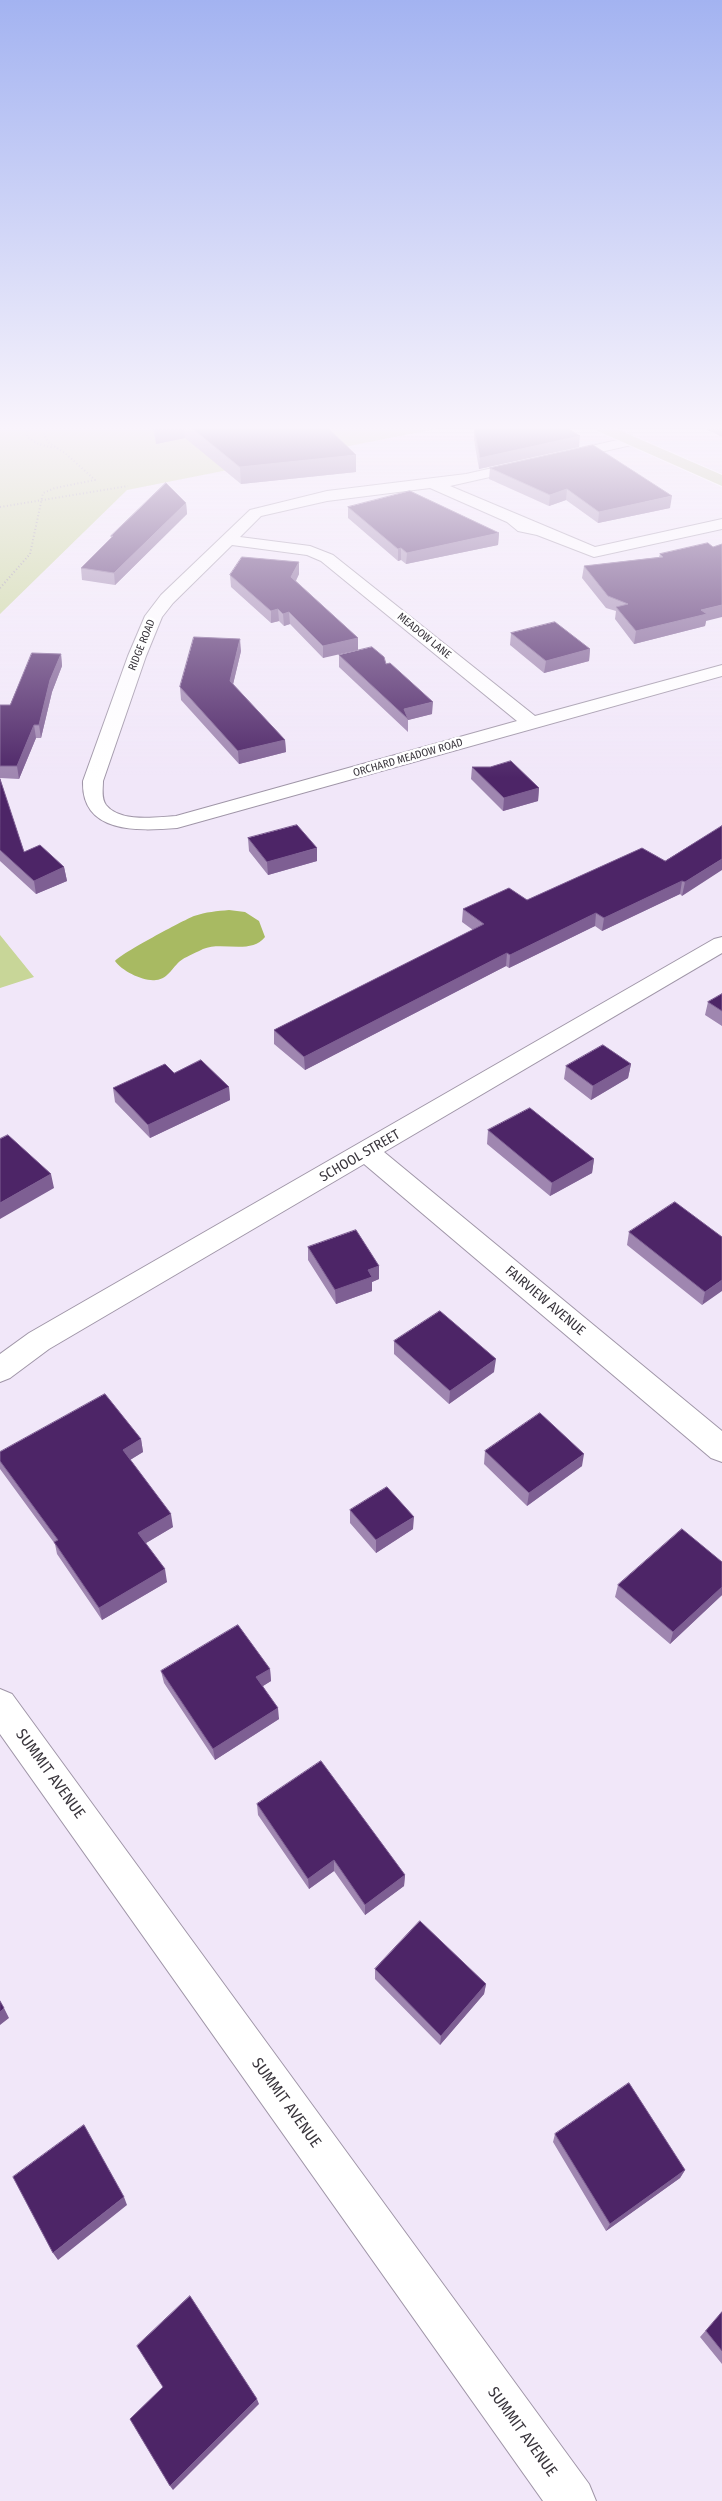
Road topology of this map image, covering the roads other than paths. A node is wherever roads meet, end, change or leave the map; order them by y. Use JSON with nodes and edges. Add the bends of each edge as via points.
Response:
{"nodes":[{"id":1,"x":222,"y":545,"type":"edge"},
{"id":2,"x":263,"y":545,"type":"edge"},
{"id":3,"x":575,"y":545,"type":"edge"},
{"id":4,"x":627,"y":545,"type":"edge"},
{"id":5,"x":722,"y":670,"type":"edge"},
{"id":6,"x":530,"y":722,"type":"junction"},
{"id":7,"x":97,"y":805,"type":"joint"},
{"id":8,"x":722,"y":944,"type":"edge"},
{"id":9,"x":367,"y":1152,"type":"junction"},
{"id":10,"x":0,"y":1370,"type":"edge"},
{"id":11,"x":722,"y":1449,"type":"edge"},
{"id":12,"x":0,"y":1705,"type":"edge"},
{"id":13,"x":572,"y":2501,"type":"edge"}],
"edges":[{"from":1,"to":7,"type":"street","name":"RIDGE ROAD","via":[[154,616],[93,781],[93,798]]},
{"from":2,"to":6,"type":"street","name":"MEADOW LANE","via":[[310,551],[327,558]]},
{"from":3,"to":4,"type":"street","via":[[594,552]]},
{"from":5,"to":6,"type":"street","name":"ORCHARD MEADOW ROAD"},
{"from":6,"to":7,"type":"street","name":"ORCHARD MEADOW ROAD","via":[[398,762],[177,822],[134,824],[108,816]]},
{"from":8,"to":9,"type":"street","name":"SCHOOL STREET"},
{"from":9,"to":10,"type":"street","name":"SCHOOL STREET","via":[[39,1340]]},
{"from":9,"to":11,"type":"street","name":"FAIRVIEW AVENUE"},
{"from":12,"to":13,"type":"street","name":"SUMMIT AVENUE"}]}
